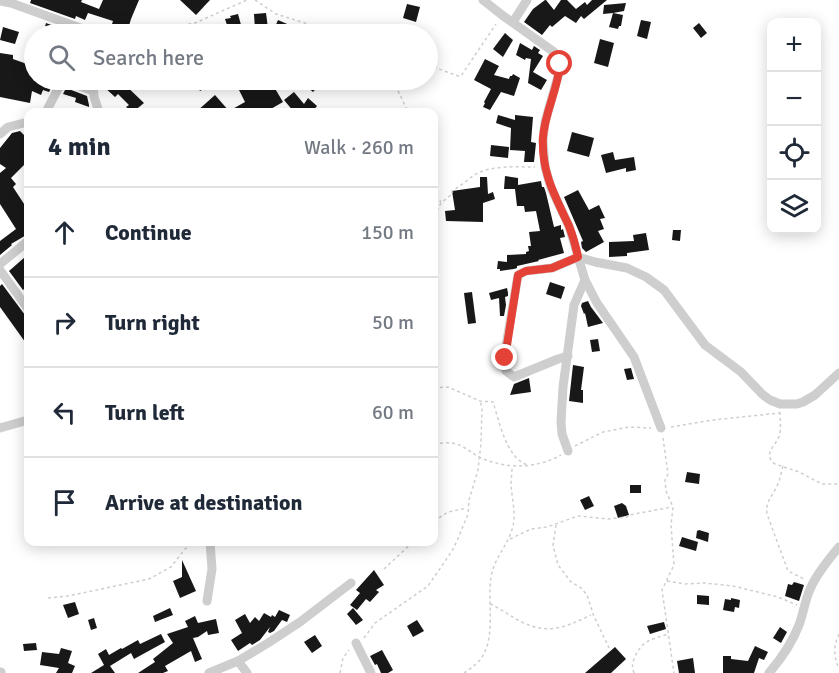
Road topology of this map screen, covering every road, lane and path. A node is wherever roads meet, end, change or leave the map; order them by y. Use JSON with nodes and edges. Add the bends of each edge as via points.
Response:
{"nodes":[{"id":1,"x":247,"y":0,"type":"edge"},
{"id":2,"x":255,"y":0,"type":"edge"},
{"id":3,"x":259,"y":0,"type":"edge"},
{"id":4,"x":483,"y":0,"type":"edge"},
{"id":5,"x":527,"y":0,"type":"edge"},
{"id":6,"x":0,"y":1,"type":"edge"},
{"id":7,"x":13,"y":1,"type":"edge"},
{"id":8,"x":261,"y":3,"type":"junction"},
{"id":9,"x":502,"y":15,"type":"junction"},
{"id":10,"x":513,"y":22,"type":"junction"},
{"id":11,"x":72,"y":24,"type":"edge"},
{"id":12,"x":189,"y":24,"type":"edge"},
{"id":13,"x":308,"y":24,"type":"edge"},
{"id":14,"x":438,"y":69,"type":"edge"},
{"id":15,"x":57,"y":90,"type":"edge"},
{"id":16,"x":398,"y":90,"type":"edge"},
{"id":17,"x":93,"y":91,"type":"edge"},
{"id":18,"x":48,"y":108,"type":"edge"},
{"id":19,"x":97,"y":108,"type":"edge"},
{"id":20,"x":406,"y":108,"type":"edge"},
{"id":21,"x":24,"y":123,"type":"edge"},
{"id":22,"x":0,"y":134,"type":"edge"},
{"id":23,"x":545,"y":167,"type":"junction"},
{"id":24,"x":438,"y":199,"type":"edge"},
{"id":25,"x":441,"y":203,"type":"junction"},
{"id":26,"x":438,"y":209,"type":"edge"},
{"id":27,"x":24,"y":244,"type":"edge"},
{"id":28,"x":578,"y":257,"type":"junction"},
{"id":29,"x":0,"y":264,"type":"edge"},
{"id":30,"x":0,"y":270,"type":"edge"},
{"id":31,"x":585,"y":280,"type":"junction"},
{"id":32,"x":24,"y":303,"type":"edge"},
{"id":33,"x":568,"y":356,"type":"junction"},
{"id":34,"x":839,"y":373,"type":"edge"},
{"id":35,"x":438,"y":388,"type":"edge"},
{"id":36,"x":480,"y":401,"type":"junction"},
{"id":37,"x":780,"y":409,"type":"junction"},
{"id":38,"x":24,"y":421,"type":"edge"},
{"id":39,"x":0,"y":428,"type":"edge"},
{"id":40,"x":661,"y":428,"type":"junction"},
{"id":41,"x":438,"y":443,"type":"edge"},
{"id":42,"x":568,"y":451,"type":"junction"},
{"id":43,"x":479,"y":457,"type":"junction"},
{"id":44,"x":527,"y":466,"type":"junction"},
{"id":45,"x":783,"y":466,"type":"junction"},
{"id":46,"x":512,"y":467,"type":"junction"},
{"id":47,"x":839,"y":484,"type":"edge"},
{"id":48,"x":673,"y":507,"type":"junction"},
{"id":49,"x":468,"y":508,"type":"junction"},
{"id":50,"x":438,"y":518,"type":"edge"},
{"id":51,"x":556,"y":525,"type":"junction"},
{"id":52,"x":509,"y":539,"type":"junction"},
{"id":53,"x":189,"y":546,"type":"edge"},
{"id":54,"x":210,"y":546,"type":"edge"},
{"id":55,"x":409,"y":546,"type":"edge"},
{"id":56,"x":839,"y":547,"type":"edge"},
{"id":57,"x":384,"y":569,"type":"dead end"},
{"id":58,"x":666,"y":581,"type":"junction"},
{"id":59,"x":814,"y":581,"type":"junction"},
{"id":60,"x":351,"y":583,"type":"dead end"},
{"id":61,"x":48,"y":598,"type":"dead end"},
{"id":62,"x":207,"y":601,"type":"dead end"},
{"id":63,"x":490,"y":604,"type":"junction"},
{"id":64,"x":805,"y":607,"type":"junction"},
{"id":65,"x":593,"y":614,"type":"junction"},
{"id":66,"x":668,"y":634,"type":"junction"},
{"id":67,"x":839,"y":634,"type":"edge"},
{"id":68,"x":356,"y":643,"type":"junction"},
{"id":69,"x":609,"y":648,"type":"dead end"},
{"id":70,"x":238,"y":661,"type":"junction"},
{"id":71,"x":839,"y":669,"type":"edge"},
{"id":72,"x":209,"y":673,"type":"edge"},
{"id":73,"x":247,"y":673,"type":"edge"},
{"id":74,"x":340,"y":673,"type":"edge"},
{"id":75,"x":371,"y":673,"type":"edge"},
{"id":76,"x":464,"y":673,"type":"edge"},
{"id":77,"x":634,"y":673,"type":"edge"},
{"id":78,"x":674,"y":673,"type":"edge"},
{"id":79,"x":769,"y":673,"type":"edge"}],
"edges":[{"from":1,"to":12,"type":"path"},
{"from":2,"to":8,"type":"path"},
{"from":3,"to":8,"type":"path"},
{"from":4,"to":9,"type":"street"},
{"from":5,"to":10,"type":"street"},
{"from":6,"to":7,"type":"street"},
{"from":7,"to":11,"type":"street"},
{"from":8,"to":13,"type":"path","via":[[276,14]]},
{"from":9,"to":10,"type":"street"},
{"from":9,"to":14,"type":"path","via":[[462,75]]},
{"from":10,"to":23,"type":"street","via":[[559,59],[560,69],[545,122]]},
{"from":15,"to":18,"type":"street"},
{"from":16,"to":20,"type":"path"},
{"from":17,"to":19,"type":"street"},
{"from":21,"to":22,"type":"street","via":[[8,127]]},
{"from":23,"to":25,"type":"path","via":[[487,170],[452,191]]},
{"from":23,"to":28,"type":"street"},
{"from":24,"to":25,"type":"path"},
{"from":25,"to":26,"type":"path"},
{"from":27,"to":29,"type":"street"},
{"from":28,"to":31,"type":"street"},
{"from":28,"to":33,"type":"street","via":[[552,268],[518,275],[505,352],[506,370],[514,377]]},
{"from":28,"to":37,"type":"street","via":[[627,268],[664,290],[705,345]]},
{"from":30,"to":32,"type":"street"},
{"from":31,"to":33,"type":"street","via":[[574,305]]},
{"from":31,"to":40,"type":"street","via":[[634,357]]},
{"from":33,"to":42,"type":"street","via":[[561,406],[562,434]]},
{"from":34,"to":37,"type":"street","via":[[815,395]]},
{"from":35,"to":36,"type":"path","via":[[447,387]]},
{"from":36,"to":43,"type":"path"},
{"from":36,"to":44,"type":"path","via":[[493,402],[511,451]]},
{"from":37,"to":40,"type":"path"},
{"from":37,"to":45,"type":"path","via":[[780,434],[769,456],[775,464]]},
{"from":38,"to":39,"type":"street"},
{"from":40,"to":42,"type":"path","via":[[630,427],[603,432]]},
{"from":40,"to":48,"type":"path","via":[[668,474],[666,491]]},
{"from":41,"to":43,"type":"path","via":[[464,447]]},
{"from":42,"to":44,"type":"path","via":[[551,461]]},
{"from":43,"to":46,"type":"path"},
{"from":43,"to":49,"type":"path"},
{"from":44,"to":46,"type":"path"},
{"from":45,"to":47,"type":"path","via":[[822,484]]},
{"from":45,"to":59,"type":"path","via":[[765,507],[766,514],[788,572]]},
{"from":46,"to":52,"type":"path","via":[[514,510]]},
{"from":48,"to":51,"type":"path","via":[[608,519],[578,516]]},
{"from":48,"to":58,"type":"path","via":[[674,566]]},
{"from":49,"to":50,"type":"path"},
{"from":49,"to":68,"type":"path","via":[[452,551],[428,586],[375,623]]},
{"from":51,"to":52,"type":"path","via":[[531,529]]},
{"from":51,"to":65,"type":"path","via":[[553,545],[558,565],[587,595]]},
{"from":52,"to":63,"type":"path","via":[[492,572]]},
{"from":53,"to":61,"type":"path","via":[[171,567],[149,579]]},
{"from":54,"to":62,"type":"street","via":[[212,569]]},
{"from":55,"to":57,"type":"path"},
{"from":56,"to":59,"type":"street"},
{"from":58,"to":64,"type":"path","via":[[733,586]]},
{"from":58,"to":66,"type":"path","via":[[662,590]]},
{"from":59,"to":64,"type":"street"},
{"from":60,"to":70,"type":"street","via":[[300,622]]},
{"from":63,"to":65,"type":"path","via":[[525,624],[549,630]]},
{"from":63,"to":76,"type":"path","via":[[490,636],[483,656]]},
{"from":64,"to":79,"type":"street","via":[[793,638]]},
{"from":65,"to":69,"type":"path"},
{"from":66,"to":77,"type":"path","via":[[641,646],[632,665]]},
{"from":66,"to":78,"type":"path"},
{"from":67,"to":71,"type":"path","via":[[835,651]]},
{"from":68,"to":74,"type":"path","via":[[347,652]]},
{"from":68,"to":75,"type":"street"},
{"from":70,"to":72,"type":"street"},
{"from":70,"to":73,"type":"street"}]}
